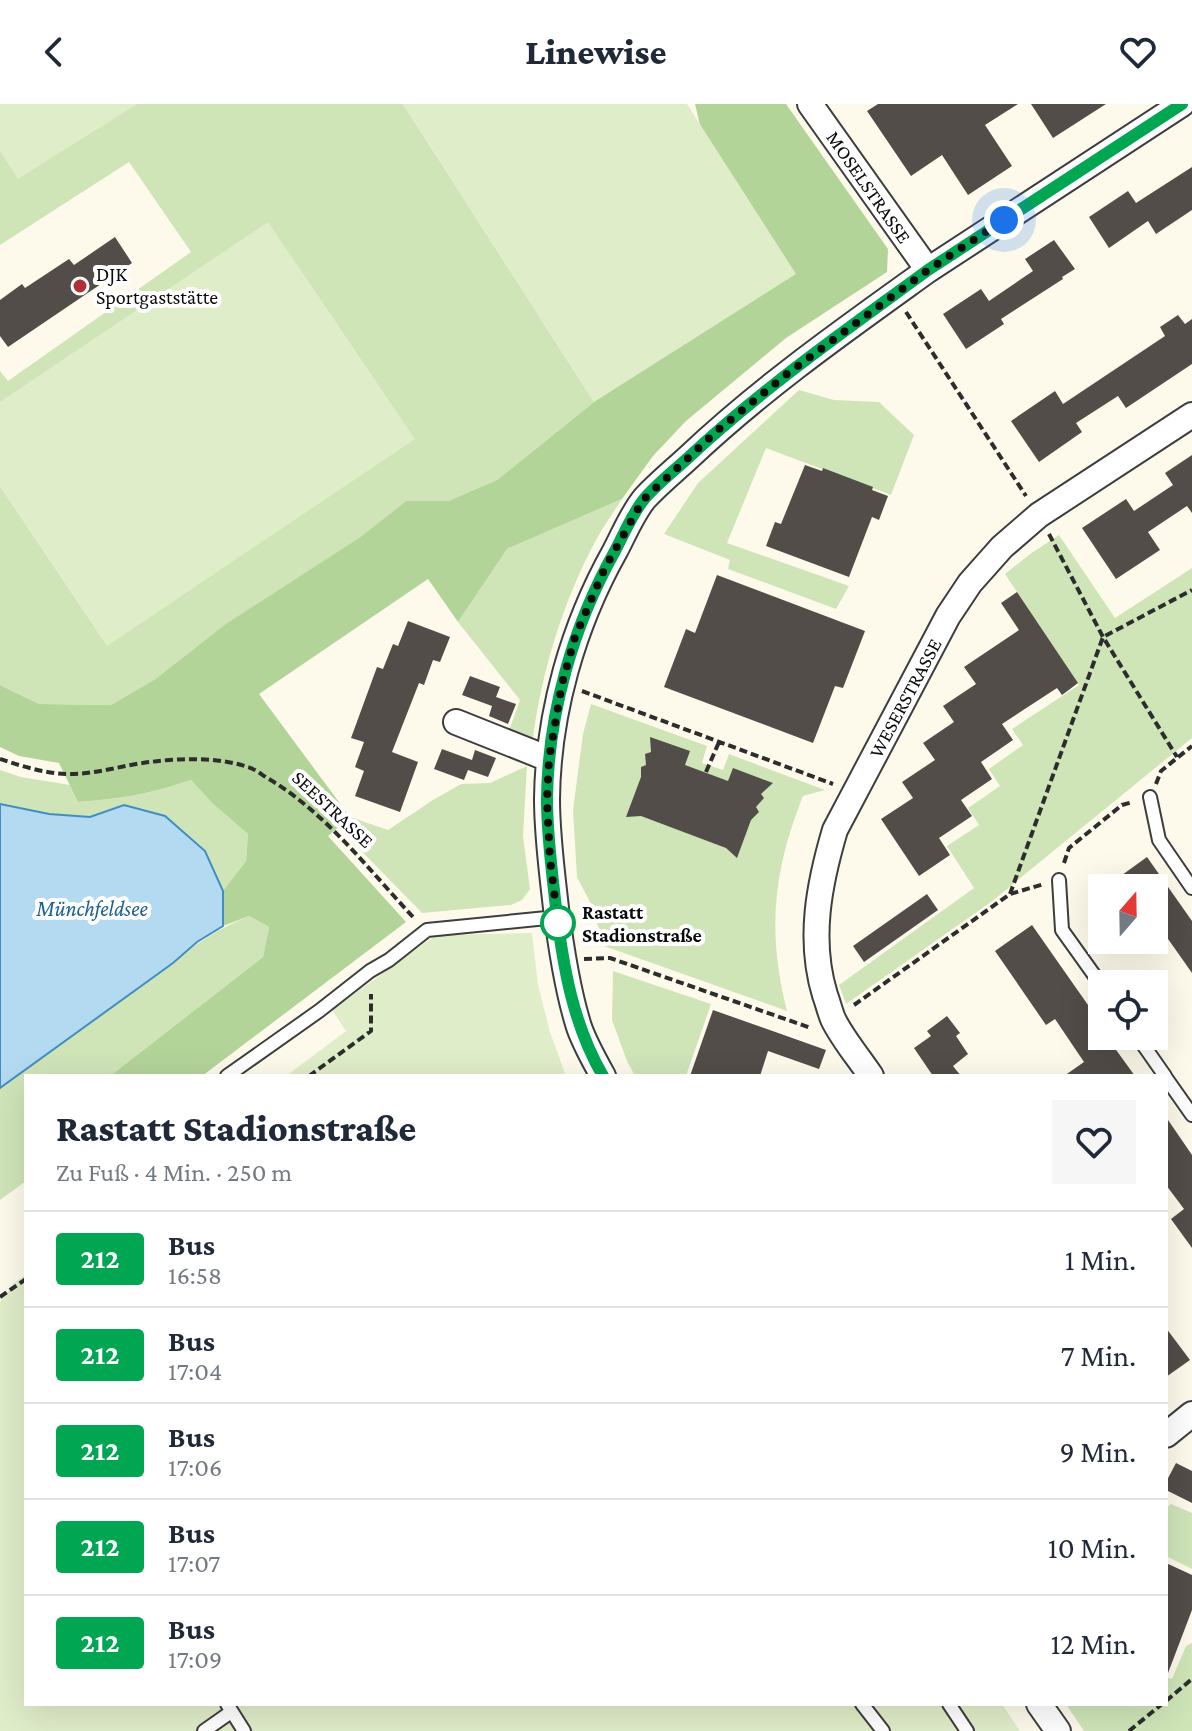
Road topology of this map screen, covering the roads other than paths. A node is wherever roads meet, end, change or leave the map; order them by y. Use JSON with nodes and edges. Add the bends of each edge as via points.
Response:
{"nodes":[{"id":1,"x":1182,"y":104,"type":"edge"},
{"id":2,"x":815,"y":106,"type":"edge"},
{"id":3,"x":928,"y":270,"type":"junction"},
{"id":4,"x":1192,"y":415,"type":"edge"},
{"id":5,"x":456,"y":722,"type":"dead end"},
{"id":6,"x":549,"y":759,"type":"junction"},
{"id":7,"x":1150,"y":797,"type":"road end"},
{"id":8,"x":1059,"y":880,"type":"road end"},
{"id":9,"x":1192,"y":888,"type":"edge"},
{"id":10,"x":557,"y":917,"type":"junction"},
{"id":11,"x":1091,"y":970,"type":"edge"},
{"id":12,"x":1147,"y":1050,"type":"edge"},
{"id":13,"x":230,"y":1074,"type":"edge"},
{"id":14,"x":602,"y":1074,"type":"edge"},
{"id":15,"x":870,"y":1074,"type":"edge"},
{"id":16,"x":1163,"y":1074,"type":"edge"},
{"id":17,"x":1168,"y":1081,"type":"edge"},
{"id":18,"x":1192,"y":1115,"type":"edge"},
{"id":19,"x":1192,"y":1414,"type":"edge"},
{"id":20,"x":1168,"y":1433,"type":"edge"},
{"id":21,"x":864,"y":1706,"type":"edge"},
{"id":22,"x":950,"y":1706,"type":"edge"},
{"id":23,"x":1040,"y":1706,"type":"edge"},
{"id":24,"x":229,"y":1708,"type":"edge"},
{"id":25,"x":204,"y":1731,"type":"edge"},
{"id":26,"x":225,"y":1731,"type":"edge"},
{"id":27,"x":244,"y":1731,"type":"edge"},
{"id":28,"x":883,"y":1731,"type":"edge"},
{"id":29,"x":967,"y":1731,"type":"edge"},
{"id":30,"x":1058,"y":1731,"type":"edge"}],
"edges":[{"from":1,"to":3,"type":"street"},
{"from":2,"to":3,"type":"street","name":"MOSELSTRASSE"},
{"from":3,"to":6,"type":"street","via":[[787,374],[643,500],[575,637]]},
{"from":4,"to":15,"type":"street","name":"WESERSTRASSE","via":[[1039,515],[970,583],[835,830],[817,916],[819,968],[833,1019]]},
{"from":5,"to":6,"type":"street"},
{"from":6,"to":10,"type":"street","via":[[547,801]]},
{"from":7,"to":9,"type":"lane","via":[[1159,840]]},
{"from":8,"to":11,"type":"lane","via":[[1062,930]]},
{"from":10,"to":13,"type":"lane","via":[[427,930]]},
{"from":10,"to":14,"type":"street","via":[[579,1027]]},
{"from":12,"to":16,"type":"lane"},
{"from":17,"to":18,"type":"lane"},
{"from":19,"to":20,"type":"street"},
{"from":21,"to":28,"type":"lane"},
{"from":22,"to":29,"type":"lane"},
{"from":23,"to":30,"type":"street"},
{"from":24,"to":25,"type":"lane"},
{"from":24,"to":26,"type":"lane"},
{"from":24,"to":27,"type":"lane"}]}
